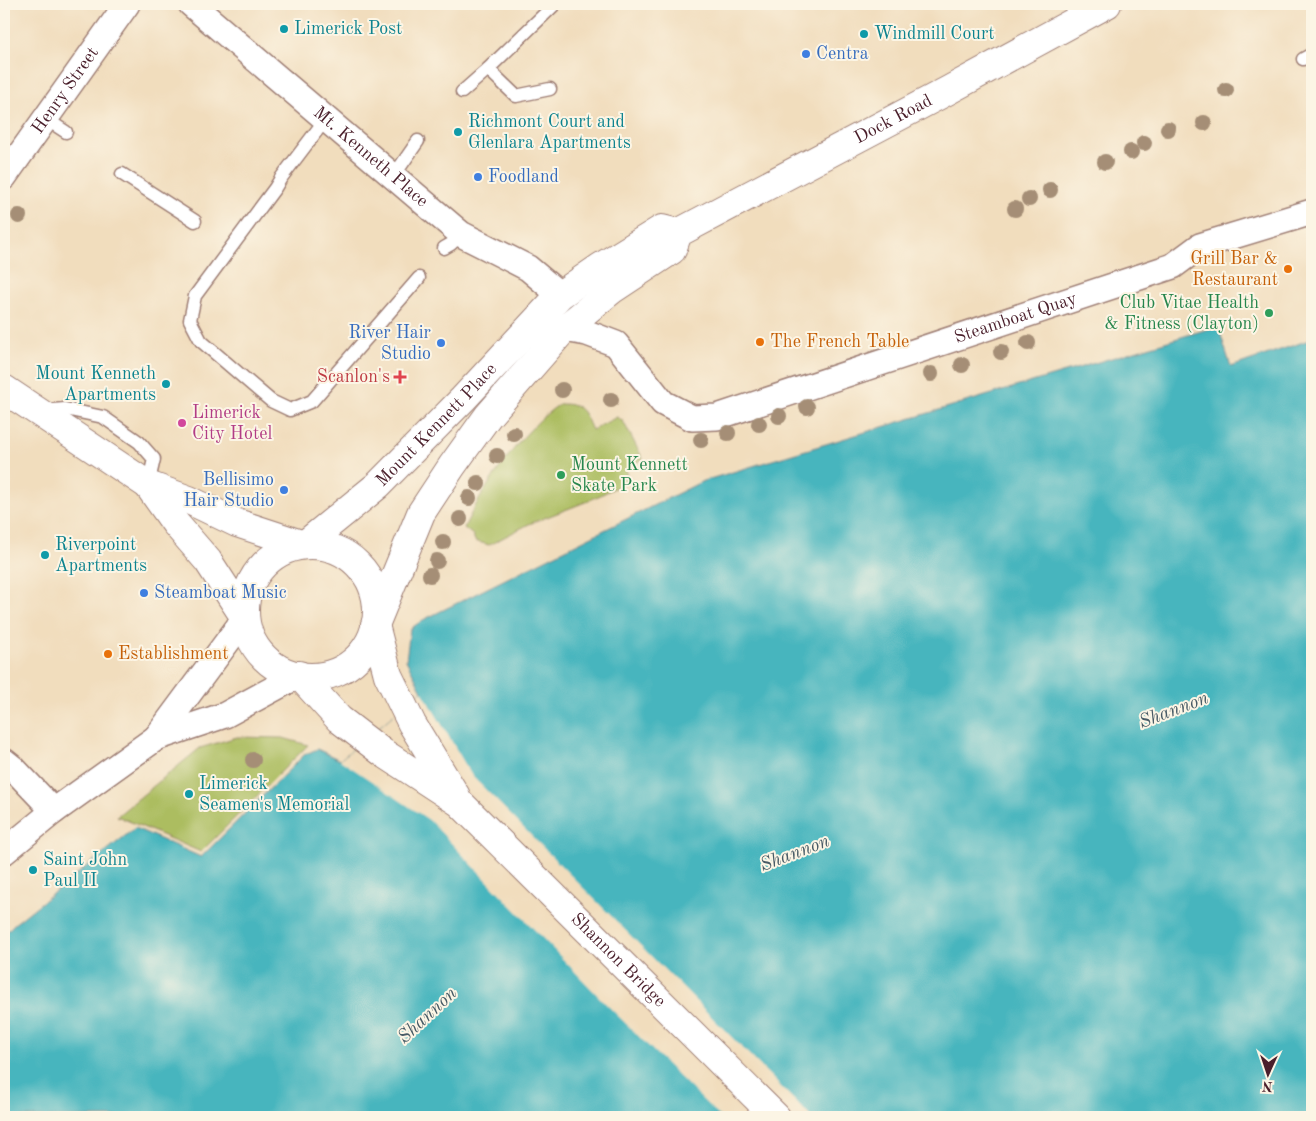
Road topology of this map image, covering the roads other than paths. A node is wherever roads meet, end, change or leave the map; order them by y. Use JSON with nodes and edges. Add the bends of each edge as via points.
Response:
{"nodes":[{"id":1,"x":127,"y":4,"type":"edge"},
{"id":2,"x":191,"y":4,"type":"edge"},
{"id":3,"x":555,"y":4,"type":"edge"},
{"id":4,"x":1106,"y":4,"type":"edge"},
{"id":5,"x":488,"y":69,"type":"junction"},
{"id":6,"x":550,"y":89,"type":"dead end"},
{"id":7,"x":462,"y":92,"type":"dead end"},
{"id":8,"x":325,"y":120,"type":"junction"},
{"id":9,"x":418,"y":141,"type":"dead end"},
{"id":10,"x":122,"y":174,"type":"dead end"},
{"id":11,"x":393,"y":177,"type":"junction"},
{"id":12,"x":4,"y":178,"type":"edge"},
{"id":13,"x":1312,"y":212,"type":"edge"},
{"id":14,"x":195,"y":221,"type":"dead end"},
{"id":15,"x":678,"y":233,"type":"junction"},
{"id":16,"x":418,"y":278,"type":"dead end"},
{"id":17,"x":560,"y":295,"type":"junction"},
{"id":18,"x":564,"y":329,"type":"junction"},
{"id":19,"x":4,"y":389,"type":"edge"},
{"id":20,"x":148,"y":485,"type":"junction"},
{"id":21,"x":304,"y":545,"type":"junction"},
{"id":22,"x":245,"y":618,"type":"junction"},
{"id":23,"x":375,"y":625,"type":"junction"},
{"id":24,"x":299,"y":675,"type":"junction"},
{"id":25,"x":156,"y":738,"type":"junction"},
{"id":26,"x":4,"y":761,"type":"edge"},
{"id":27,"x":460,"y":803,"type":"junction"},
{"id":28,"x":54,"y":811,"type":"junction"},
{"id":29,"x":4,"y":852,"type":"edge"},
{"id":30,"x":776,"y":1117,"type":"edge"}],
"edges":[{"from":1,"to":12,"type":"street","name":"Henry Street","via":[[56,126]]},
{"from":2,"to":8,"type":"street","name":"Mt. Kenneth Place"},
{"from":3,"to":5,"type":"lane"},
{"from":4,"to":15,"type":"main road","name":"Dock Road"},
{"from":5,"to":6,"type":"lane","via":[[516,96]]},
{"from":5,"to":7,"type":"lane"},
{"from":8,"to":11,"type":"street","name":"Mt. Kenneth Place"},
{"from":8,"to":16,"type":"lane","via":[[282,183],[195,296],[190,320],[201,340],[271,401],[290,410],[312,401]]},
{"from":9,"to":11,"type":"lane"},
{"from":10,"to":14,"type":"lane"},
{"from":11,"to":17,"type":"street","name":"Mt. Kenneth Place","via":[[453,241],[528,268]]},
{"from":13,"to":18,"type":"street","name":"Steamboat Quay","via":[[1200,246],[1173,266],[717,417],[692,418],[663,403],[616,344],[587,333]]},
{"from":15,"to":17,"type":"main road","name":"Dock Road","via":[[662,229]]},
{"from":15,"to":18,"type":"main road","via":[[672,250],[614,289]]},
{"from":17,"to":21,"type":"main road","name":"Mount Kennett Place","via":[[378,485]]},
{"from":18,"to":23,"type":"main road","name":"Mount Kennett Place","via":[[488,416],[452,466],[422,514]]},
{"from":19,"to":20,"type":"main road"},
{"from":20,"to":21,"type":"main road","via":[[237,523]]},
{"from":20,"to":22,"type":"main road","via":[[208,561]]},
{"from":21,"to":22,"type":"main road","via":[[290,548],[263,564],[249,588]]},
{"from":21,"to":23,"type":"main road","via":[[331,548],[360,567],[372,586],[376,602]]},
{"from":22,"to":24,"type":"main road","via":[[249,634],[262,655],[284,671]]},
{"from":22,"to":25,"type":"street"},
{"from":23,"to":24,"type":"main road","via":[[367,644],[351,663],[322,675]]},
{"from":23,"to":27,"type":"main road","via":[[388,674],[412,724]]},
{"from":24,"to":25,"type":"street","via":[[225,714]]},
{"from":24,"to":27,"type":"main road","via":[[339,719],[382,752]]},
{"from":25,"to":28,"type":"street"},
{"from":26,"to":28,"type":"street"},
{"from":27,"to":30,"type":"main road","name":"Shannon Bridge"},
{"from":28,"to":29,"type":"street"}]}
